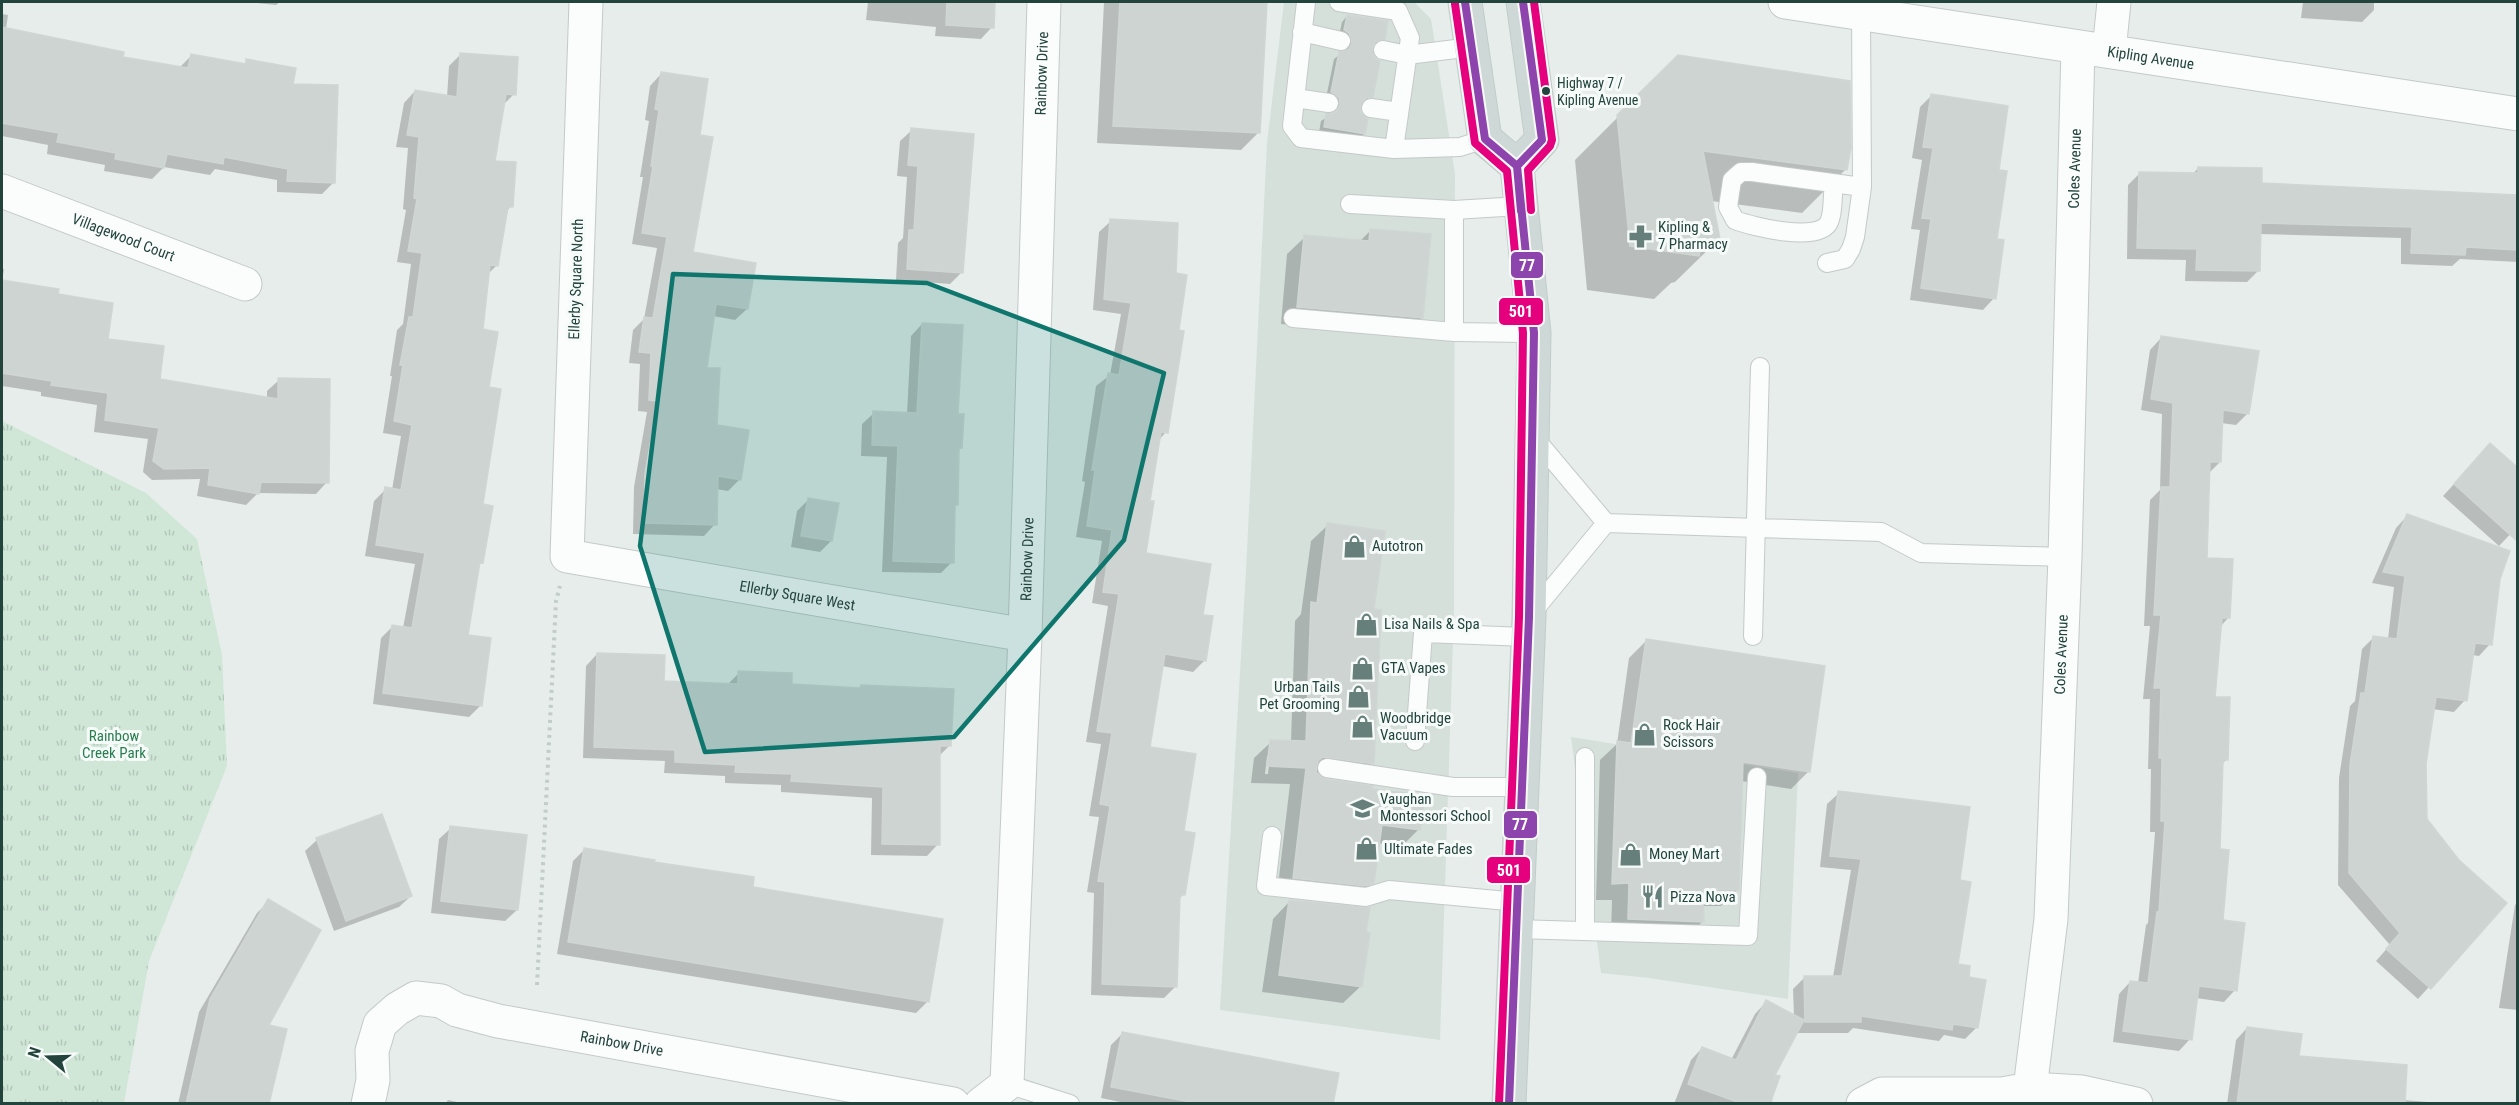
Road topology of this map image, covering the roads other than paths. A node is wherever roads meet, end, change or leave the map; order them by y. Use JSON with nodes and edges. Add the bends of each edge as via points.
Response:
{"nodes":[{"id":1,"x":586,"y":2,"type":"edge"},
{"id":2,"x":1044,"y":2,"type":"edge"},
{"id":3,"x":1306,"y":2,"type":"edge"},
{"id":4,"x":1340,"y":2,"type":"edge"},
{"id":5,"x":1465,"y":2,"type":"edge"},
{"id":6,"x":1523,"y":2,"type":"edge"},
{"id":7,"x":1785,"y":2,"type":"edge"},
{"id":8,"x":2114,"y":2,"type":"edge"},
{"id":9,"x":1861,"y":14,"type":"junction"},
{"id":10,"x":1302,"y":33,"type":"junction"},
{"id":11,"x":1341,"y":41,"type":"dead end"},
{"id":12,"x":1472,"y":48,"type":"junction"},
{"id":13,"x":2093,"y":49,"type":"junction"},
{"id":14,"x":1383,"y":50,"type":"dead end"},
{"id":15,"x":1407,"y":55,"type":"junction"},
{"id":16,"x":1295,"y":98,"type":"junction"},
{"id":17,"x":1329,"y":103,"type":"dead end"},
{"id":18,"x":1371,"y":108,"type":"dead end"},
{"id":19,"x":1399,"y":112,"type":"junction"},
{"id":20,"x":2517,"y":114,"type":"edge"},
{"id":21,"x":1485,"y":139,"type":"junction"},
{"id":22,"x":1394,"y":149,"type":"junction"},
{"id":23,"x":1517,"y":166,"type":"junction"},
{"id":24,"x":1834,"y":184,"type":"junction"},
{"id":25,"x":1862,"y":187,"type":"junction"},
{"id":26,"x":2,"y":191,"type":"edge"},
{"id":27,"x":1350,"y":204,"type":"dead end"},
{"id":28,"x":1520,"y":206,"type":"junction"},
{"id":29,"x":1454,"y":210,"type":"junction"},
{"id":30,"x":1827,"y":263,"type":"dead end"},
{"id":31,"x":245,"y":284,"type":"dead end"},
{"id":32,"x":1293,"y":318,"type":"dead end"},
{"id":33,"x":1454,"y":332,"type":"junction"},
{"id":34,"x":1534,"y":333,"type":"junction"},
{"id":35,"x":1760,"y":368,"type":"dead end"},
{"id":36,"x":1533,"y":436,"type":"junction"},
{"id":37,"x":1606,"y":523,"type":"junction"},
{"id":38,"x":1756,"y":526,"type":"junction"},
{"id":39,"x":567,"y":556,"type":"joint"},
{"id":40,"x":2065,"y":557,"type":"junction"},
{"id":41,"x":1528,"y":627,"type":"junction"},
{"id":42,"x":1025,"y":635,"type":"junction"},
{"id":43,"x":1753,"y":636,"type":"dead end"},
{"id":44,"x":1415,"y":741,"type":"dead end"},
{"id":45,"x":1586,"y":757,"type":"dead end"},
{"id":46,"x":1327,"y":768,"type":"dead end"},
{"id":47,"x":1757,"y":777,"type":"dead end"},
{"id":48,"x":1522,"y":787,"type":"junction"},
{"id":49,"x":1272,"y":836,"type":"dead end"},
{"id":50,"x":1517,"y":915,"type":"junction"},
{"id":51,"x":1585,"y":930,"type":"junction"},
{"id":52,"x":1007,"y":1084,"type":"junction"},
{"id":53,"x":2030,"y":1089,"type":"junction"},
{"id":54,"x":864,"y":1095,"type":"edge"},
{"id":55,"x":368,"y":1104,"type":"edge"},
{"id":56,"x":953,"y":1104,"type":"edge"},
{"id":57,"x":981,"y":1104,"type":"edge"},
{"id":58,"x":1070,"y":1104,"type":"edge"},
{"id":59,"x":1509,"y":1104,"type":"edge"},
{"id":60,"x":1863,"y":1104,"type":"edge"},
{"id":61,"x":2136,"y":1104,"type":"edge"}],
"edges":[{"from":1,"to":39,"type":"street","name":"Ellerby Square North"},
{"from":2,"to":42,"type":"street","name":"Rainbow Drive"},
{"from":3,"to":10,"type":"lane"},
{"from":4,"to":15,"type":"lane","via":[[1398,11],[1410,38]]},
{"from":5,"to":12,"type":"main road"},
{"from":6,"to":23,"type":"main road","via":[[1542,140]]},
{"from":7,"to":9,"type":"street","name":"Kipling Avenue"},
{"from":8,"to":13,"type":"street","name":"Coles Avenue"},
{"from":9,"to":13,"type":"street","name":"Kipling Avenue"},
{"from":9,"to":25,"type":"lane"},
{"from":10,"to":11,"type":"lane"},
{"from":10,"to":16,"type":"lane"},
{"from":12,"to":15,"type":"lane"},
{"from":12,"to":21,"type":"main road"},
{"from":13,"to":20,"type":"street","name":"Kipling Avenue"},
{"from":13,"to":40,"type":"street","name":"Coles Avenue"},
{"from":14,"to":15,"type":"lane"},
{"from":15,"to":19,"type":"lane"},
{"from":16,"to":17,"type":"lane"},
{"from":16,"to":22,"type":"lane","via":[[1292,126],[1301,138]]},
{"from":18,"to":19,"type":"lane"},
{"from":19,"to":22,"type":"lane"},
{"from":21,"to":22,"type":"lane","via":[[1460,147]]},
{"from":21,"to":23,"type":"main road"},
{"from":23,"to":28,"type":"main road"},
{"from":24,"to":24,"type":"lane","via":[[1741,172],[1732,180],[1728,207],[1735,220],[1745,224],[1809,234],[1821,231],[1829,222]]},
{"from":24,"to":25,"type":"lane"},
{"from":25,"to":30,"type":"lane","via":[[1851,249],[1845,259]]},
{"from":26,"to":31,"type":"street","name":"Villagewood Court"},
{"from":27,"to":29,"type":"lane"},
{"from":28,"to":29,"type":"lane"},
{"from":28,"to":34,"type":"main road"},
{"from":29,"to":33,"type":"lane"},
{"from":32,"to":33,"type":"lane"},
{"from":33,"to":34,"type":"lane"},
{"from":34,"to":36,"type":"main road"},
{"from":35,"to":38,"type":"lane"},
{"from":36,"to":37,"type":"lane"},
{"from":36,"to":41,"type":"main road"},
{"from":37,"to":38,"type":"lane"},
{"from":37,"to":41,"type":"lane"},
{"from":38,"to":40,"type":"lane","via":[[1881,532],[1921,553]]},
{"from":38,"to":43,"type":"lane"},
{"from":39,"to":42,"type":"street","name":"Ellerby Square West"},
{"from":40,"to":53,"type":"street","name":"Coles Avenue","via":[[2051,919]]},
{"from":41,"to":44,"type":"lane","via":[[1423,633]]},
{"from":41,"to":48,"type":"main road"},
{"from":42,"to":52,"type":"street","name":"Rainbow Drive"},
{"from":45,"to":51,"type":"lane"},
{"from":46,"to":48,"type":"lane","via":[[1453,786]]},
{"from":47,"to":51,"type":"lane","via":[[1748,936]]},
{"from":48,"to":50,"type":"main road"},
{"from":49,"to":50,"type":"lane","via":[[1266,886],[1366,897],[1389,890]]},
{"from":50,"to":51,"type":"lane"},
{"from":50,"to":59,"type":"main road"},
{"from":52,"to":57,"type":"street"},
{"from":52,"to":58,"type":"lane"},
{"from":53,"to":60,"type":"street","via":[[2002,1094],[1882,1094]]},
{"from":53,"to":61,"type":"street","via":[[2082,1092]]},
{"from":54,"to":55,"type":"street","name":"Rainbow Drive","via":[[498,1021],[457,1010],[441,1001],[416,998],[380,1024],[372,1051],[373,1080]]},
{"from":54,"to":56,"type":"street","name":"Rainbow Drive"}]}
